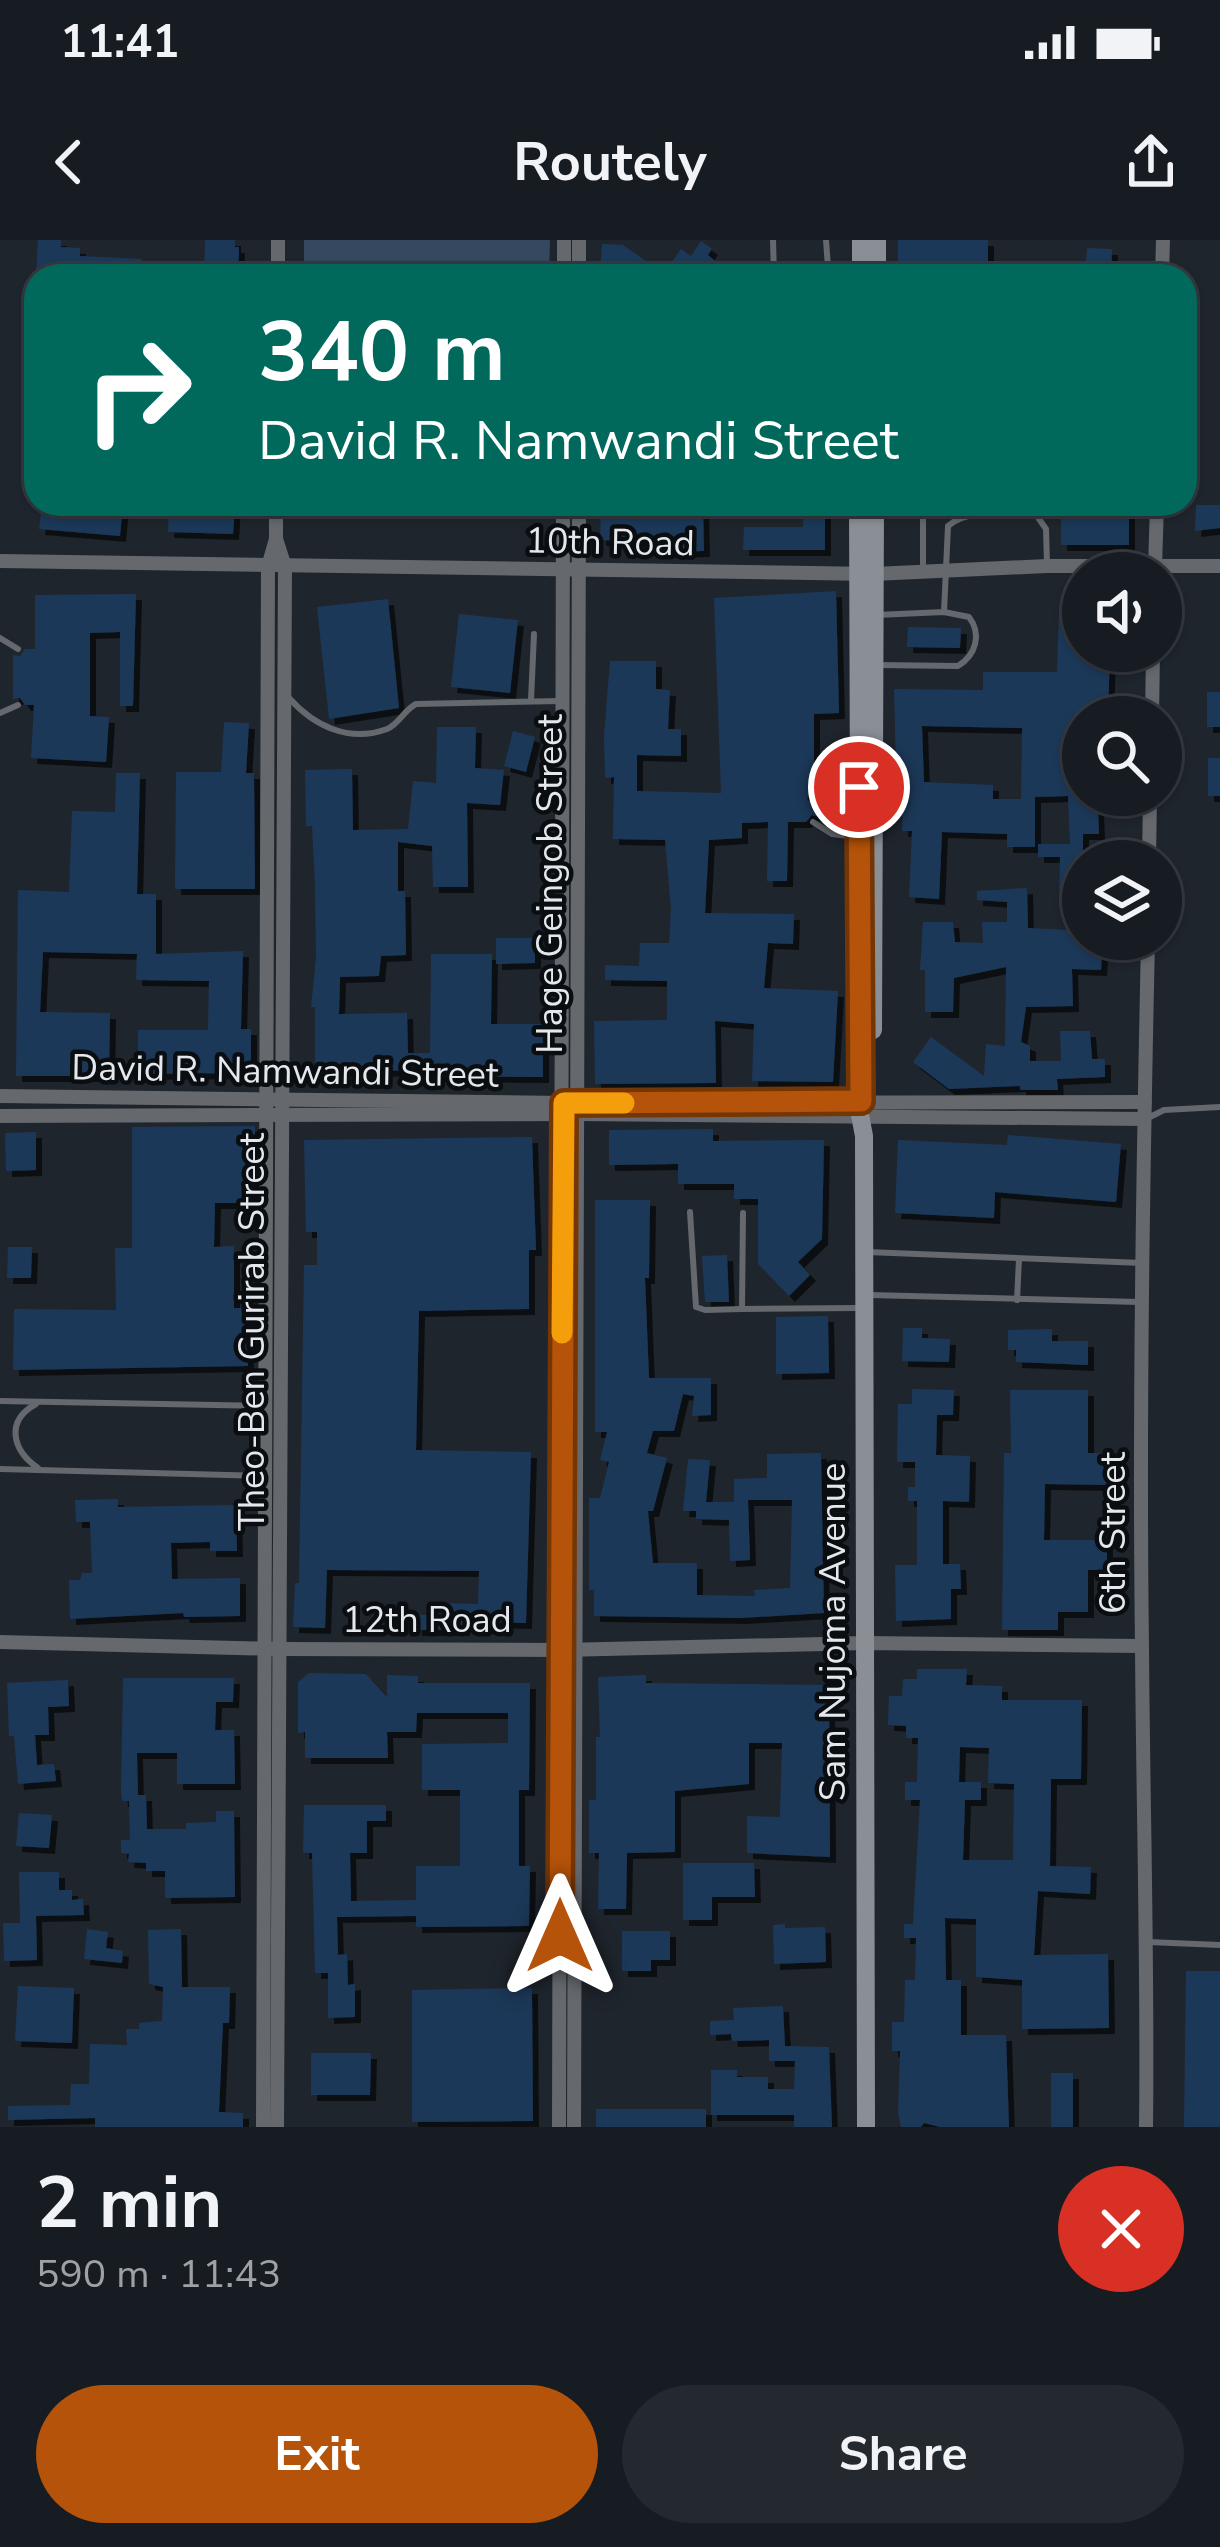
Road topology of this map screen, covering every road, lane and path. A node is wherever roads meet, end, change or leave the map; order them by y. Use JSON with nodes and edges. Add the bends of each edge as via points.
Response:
{"nodes":[{"id":1,"x":276,"y":516,"type":"edge"},
{"id":2,"x":564,"y":516,"type":"edge"},
{"id":3,"x":578,"y":516,"type":"edge"},
{"id":4,"x":859,"y":516,"type":"edge"},
{"id":5,"x":873,"y":516,"type":"edge"},
{"id":6,"x":923,"y":516,"type":"edge"},
{"id":7,"x":963,"y":516,"type":"edge"},
{"id":8,"x":1037,"y":516,"type":"edge"},
{"id":9,"x":1157,"y":516,"type":"edge"},
{"id":10,"x":276,"y":539,"type":"junction"},
{"id":11,"x":1156,"y":552,"type":"edge"},
{"id":12,"x":0,"y":561,"type":"edge"},
{"id":13,"x":1047,"y":566,"type":"junction"},
{"id":14,"x":1062,"y":566,"type":"edge"},
{"id":15,"x":1220,"y":566,"type":"edge"},
{"id":16,"x":268,"y":567,"type":"junction"},
{"id":17,"x":285,"y":567,"type":"junction"},
{"id":18,"x":1182,"y":567,"type":"edge"},
{"id":19,"x":944,"y":569,"type":"junction"},
{"id":20,"x":571,"y":570,"type":"junction"},
{"id":21,"x":923,"y":570,"type":"junction"},
{"id":22,"x":866,"y":573,"type":"junction"},
{"id":23,"x":944,"y":612,"type":"junction"},
{"id":24,"x":874,"y":615,"type":"junction"},
{"id":25,"x":534,"y":634,"type":"dead end"},
{"id":26,"x":0,"y":638,"type":"edge"},
{"id":27,"x":18,"y":649,"type":"dead end"},
{"id":28,"x":874,"y":665,"type":"junction"},
{"id":29,"x":284,"y":692,"type":"junction"},
{"id":30,"x":531,"y":700,"type":"junction"},
{"id":31,"x":563,"y":701,"type":"junction"},
{"id":32,"x":18,"y":705,"type":"dead end"},
{"id":33,"x":0,"y":713,"type":"edge"},
{"id":34,"x":859,"y":787,"type":"junction"},
{"id":35,"x":814,"y":799,"type":"dead end"},
{"id":36,"x":813,"y":822,"type":"dead end"},
{"id":37,"x":860,"y":838,"type":"junction"},
{"id":38,"x":1147,"y":960,"type":"edge"},
{"id":39,"x":0,"y":1096,"type":"edge"},
{"id":40,"x":1144,"y":1102,"type":"junction"},
{"id":41,"x":275,"y":1107,"type":"junction"},
{"id":42,"x":1220,"y":1107,"type":"edge"},
{"id":43,"x":867,"y":1108,"type":"junction"},
{"id":44,"x":571,"y":1109,"type":"junction"},
{"id":45,"x":1164,"y":1110,"type":"junction"},
{"id":46,"x":0,"y":1116,"type":"edge"},
{"id":47,"x":1144,"y":1120,"type":"junction"},
{"id":48,"x":691,"y":1212,"type":"dead end"},
{"id":49,"x":743,"y":1213,"type":"dead end"},
{"id":50,"x":864,"y":1251,"type":"junction"},
{"id":51,"x":1019,"y":1259,"type":"junction"},
{"id":52,"x":1142,"y":1263,"type":"junction"},
{"id":53,"x":1017,"y":1300,"type":"junction"},
{"id":54,"x":863,"y":1301,"type":"junction"},
{"id":55,"x":1142,"y":1302,"type":"junction"},
{"id":56,"x":742,"y":1309,"type":"junction"},
{"id":57,"x":0,"y":1401,"type":"edge"},
{"id":58,"x":44,"y":1401,"type":"junction"},
{"id":59,"x":273,"y":1406,"type":"junction"},
{"id":60,"x":0,"y":1469,"type":"edge"},
{"id":61,"x":41,"y":1470,"type":"junction"},
{"id":62,"x":273,"y":1476,"type":"junction"},
{"id":63,"x":0,"y":1642,"type":"edge"},
{"id":64,"x":865,"y":1643,"type":"junction"},
{"id":65,"x":1142,"y":1646,"type":"junction"},
{"id":66,"x":274,"y":1649,"type":"junction"},
{"id":67,"x":567,"y":1650,"type":"junction"},
{"id":68,"x":1148,"y":1942,"type":"junction"},
{"id":69,"x":1220,"y":1946,"type":"edge"},
{"id":70,"x":263,"y":2127,"type":"edge"},
{"id":71,"x":277,"y":2127,"type":"edge"},
{"id":72,"x":559,"y":2127,"type":"edge"},
{"id":73,"x":574,"y":2127,"type":"edge"},
{"id":74,"x":866,"y":2127,"type":"edge"},
{"id":75,"x":1145,"y":2127,"type":"edge"}],
"edges":[{"from":1,"to":10,"type":"street","name":"Theo-Ben Gurirab Street"},
{"from":2,"to":20,"type":"street","name":"Hage Geingob Street"},
{"from":3,"to":20,"type":"street","name":"Hage Geingob Street"},
{"from":4,"to":22,"type":"main road","name":"Sam Nujoma Avenue"},
{"from":5,"to":22,"type":"main road","name":"Sam Nujoma Avenue"},
{"from":6,"to":21,"type":"lane"},
{"from":7,"to":19,"type":"lane","via":[[948,526]]},
{"from":8,"to":13,"type":"lane","via":[[1046,529]]},
{"from":9,"to":11,"type":"street"},
{"from":10,"to":16,"type":"street","name":"Theo-Ben Gurirab Street"},
{"from":10,"to":17,"type":"street","name":"Theo-Ben Gurirab Street"},
{"from":12,"to":16,"type":"street","name":"10th Road"},
{"from":13,"to":14,"type":"street","name":"10th Road"},
{"from":13,"to":19,"type":"street","name":"10th Road"},
{"from":15,"to":18,"type":"street","name":"10th Road"},
{"from":16,"to":17,"type":"street","name":"10th Road"},
{"from":16,"to":41,"type":"street","name":"Theo-Ben Gurirab Street"},
{"from":17,"to":20,"type":"street","name":"10th Road"},
{"from":17,"to":29,"type":"street","name":"Theo-Ben Gurirab Street"},
{"from":19,"to":21,"type":"street","name":"10th Road"},
{"from":19,"to":23,"type":"lane"},
{"from":20,"to":22,"type":"street","name":"10th Road"},
{"from":20,"to":31,"type":"street","name":"Hage Geingob Street"},
{"from":20,"to":44,"type":"street","name":"Hage Geingob Street"},
{"from":21,"to":22,"type":"street","name":"10th Road"},
{"from":22,"to":24,"type":"main road","name":"Sam Nujoma Avenue"},
{"from":22,"to":34,"type":"main road","name":"Sam Nujoma Avenue"},
{"from":23,"to":24,"type":"lane"},
{"from":23,"to":28,"type":"lane","via":[[974,622],[968,660]]},
{"from":24,"to":28,"type":"main road","name":"Sam Nujoma Avenue"},
{"from":25,"to":30,"type":"lane"},
{"from":26,"to":27,"type":"lane"},
{"from":28,"to":43,"type":"main road","name":"Sam Nujoma Avenue"},
{"from":29,"to":30,"type":"lane","via":[[325,727],[359,734],[389,728],[416,704]]},
{"from":29,"to":41,"type":"street","name":"Theo-Ben Gurirab Street"},
{"from":30,"to":31,"type":"lane"},
{"from":31,"to":44,"type":"street","name":"Hage Geingob Street"},
{"from":32,"to":33,"type":"lane"},
{"from":34,"to":35,"type":"lane","via":[[822,788]]},
{"from":34,"to":37,"type":"main road","name":"Sam Nujoma Avenue"},
{"from":36,"to":37,"type":"lane"},
{"from":37,"to":43,"type":"main road","name":"Sam Nujoma Avenue"},
{"from":38,"to":40,"type":"street","name":"6th Street"},
{"from":39,"to":41,"type":"street","name":"David R. Namwandi Street"},
{"from":40,"to":43,"type":"street","name":"David R. Namwandi Street"},
{"from":40,"to":45,"type":"lane"},
{"from":40,"to":47,"type":"street","name":"6th Street"},
{"from":41,"to":44,"type":"street","name":"David R. Namwandi Street"},
{"from":41,"to":46,"type":"street","name":"David R. Namwandi Street"},
{"from":41,"to":59,"type":"street","name":"Theo-Ben Gurirab Street"},
{"from":42,"to":45,"type":"lane"},
{"from":43,"to":44,"type":"street","name":"David R. Namwandi Street"},
{"from":43,"to":47,"type":"street","name":"David R. Namwandi Street"},
{"from":43,"to":50,"type":"main road","name":"Sam Nujoma Avenue"},
{"from":44,"to":67,"type":"street","name":"Hage Geingob Street"},
{"from":45,"to":47,"type":"lane"},
{"from":47,"to":52,"type":"street","name":"6th Street"},
{"from":48,"to":56,"type":"lane","via":[[697,1306]]},
{"from":49,"to":56,"type":"lane"},
{"from":50,"to":51,"type":"lane"},
{"from":50,"to":54,"type":"main road","name":"Sam Nujoma Avenue"},
{"from":51,"to":52,"type":"lane"},
{"from":51,"to":53,"type":"lane"},
{"from":52,"to":55,"type":"street","name":"6th Street"},
{"from":53,"to":54,"type":"lane"},
{"from":53,"to":55,"type":"lane"},
{"from":54,"to":56,"type":"lane"},
{"from":54,"to":64,"type":"main road","name":"Sam Nujoma Avenue"},
{"from":55,"to":65,"type":"street","name":"6th Street"},
{"from":57,"to":58,"type":"lane"},
{"from":58,"to":59,"type":"lane"},
{"from":58,"to":61,"type":"lane","via":[[26,1410],[14,1432],[16,1449]]},
{"from":59,"to":62,"type":"street","name":"Theo-Ben Gurirab Street"},
{"from":60,"to":61,"type":"lane"},
{"from":61,"to":62,"type":"lane"},
{"from":62,"to":66,"type":"street","name":"Theo-Ben Gurirab Street"},
{"from":63,"to":66,"type":"street","name":"12th Road"},
{"from":64,"to":65,"type":"street","name":"12th Road"},
{"from":64,"to":67,"type":"street","name":"12th Road"},
{"from":64,"to":74,"type":"main road","name":"Sam Nujoma Avenue"},
{"from":65,"to":68,"type":"street","name":"6th Street"},
{"from":66,"to":67,"type":"street","name":"12th Road"},
{"from":66,"to":70,"type":"street","name":"Theo-Ben Gurirab Street"},
{"from":66,"to":71,"type":"street","name":"Theo-Ben Gurirab Street"},
{"from":67,"to":72,"type":"street","name":"Hage Geingob Street"},
{"from":67,"to":73,"type":"street","name":"Hage Geingob Street"},
{"from":68,"to":69,"type":"lane"},
{"from":68,"to":75,"type":"street","name":"6th Street"}]}
